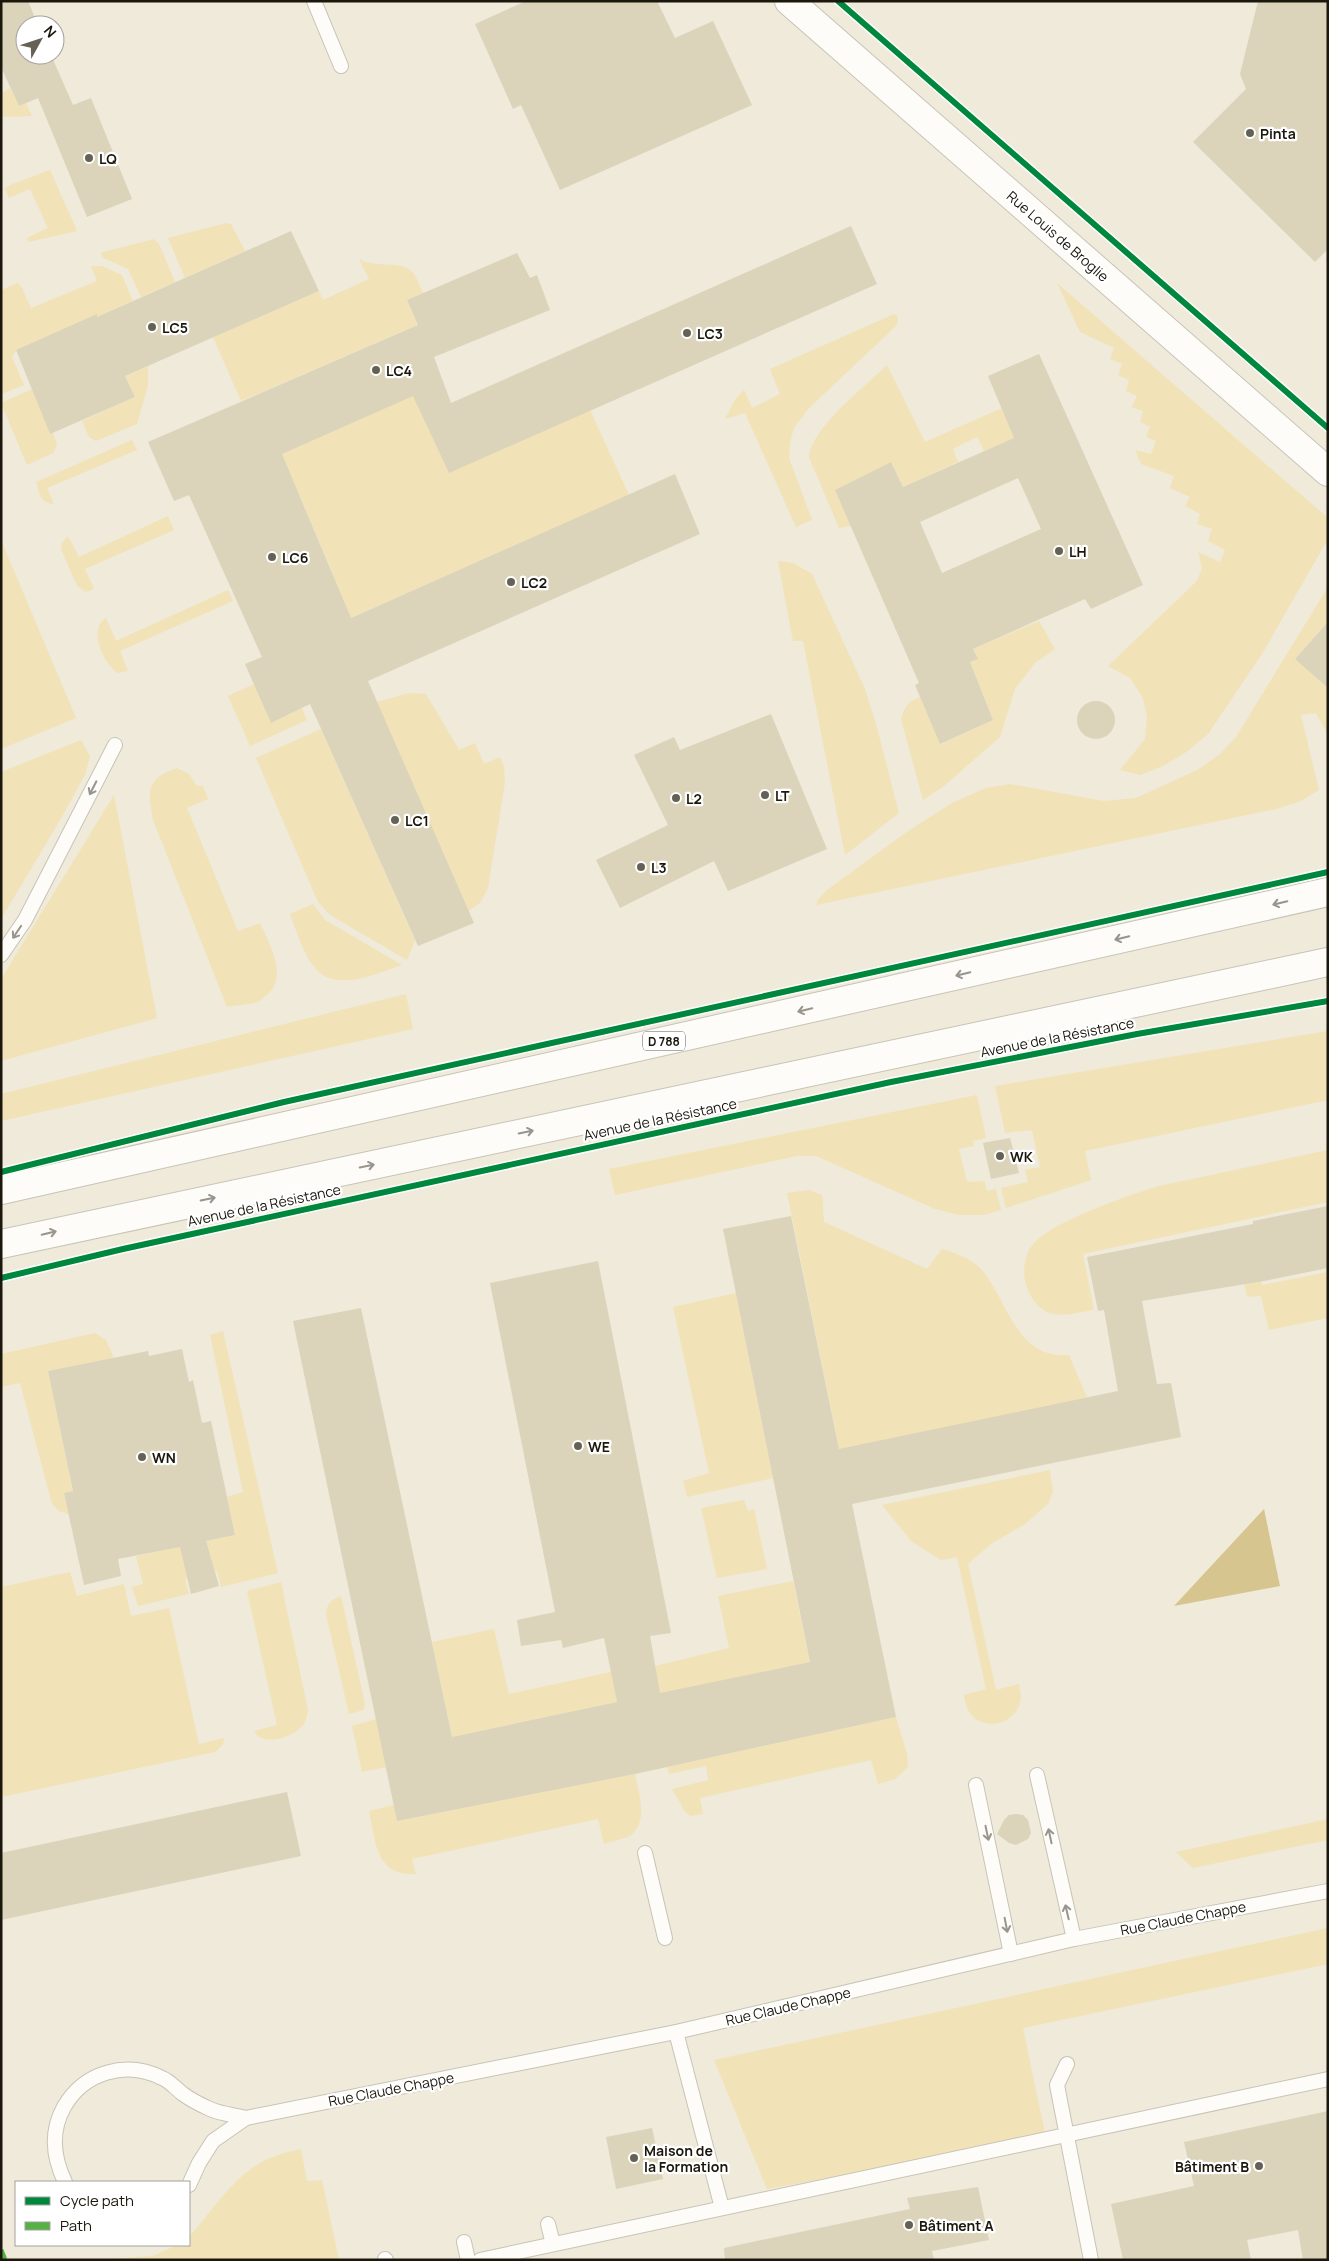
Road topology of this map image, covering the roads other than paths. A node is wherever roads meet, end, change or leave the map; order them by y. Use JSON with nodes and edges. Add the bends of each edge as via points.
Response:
{"nodes":[{"id":1,"x":314,"y":1,"type":"edge"},
{"id":2,"x":789,"y":1,"type":"edge"},
{"id":3,"x":341,"y":66,"type":"dead end"},
{"id":4,"x":1328,"y":472,"type":"edge"},
{"id":5,"x":115,"y":745,"type":"dead end"},
{"id":6,"x":1328,"y":892,"type":"edge"},
{"id":7,"x":1,"y":955,"type":"edge"},
{"id":8,"x":1328,"y":962,"type":"edge"},
{"id":9,"x":1,"y":1190,"type":"edge"},
{"id":10,"x":1,"y":1244,"type":"edge"},
{"id":11,"x":1036,"y":1775,"type":"dead end"},
{"id":12,"x":976,"y":1785,"type":"dead end"},
{"id":13,"x":645,"y":1853,"type":"dead end"},
{"id":14,"x":1328,"y":1890,"type":"edge"},
{"id":15,"x":664,"y":1938,"type":"dead end"},
{"id":16,"x":1074,"y":1939,"type":"junction"},
{"id":17,"x":1011,"y":1954,"type":"junction"},
{"id":18,"x":676,"y":2032,"type":"junction"},
{"id":19,"x":1067,"y":2064,"type":"dead end"},
{"id":20,"x":1328,"y":2079,"type":"edge"},
{"id":21,"x":246,"y":2118,"type":"junction"},
{"id":22,"x":1067,"y":2134,"type":"junction"},
{"id":23,"x":64,"y":2181,"type":"edge"},
{"id":24,"x":190,"y":2183,"type":"edge"},
{"id":25,"x":722,"y":2208,"type":"junction"},
{"id":26,"x":548,"y":2224,"type":"dead end"},
{"id":27,"x":464,"y":2242,"type":"dead end"},
{"id":28,"x":553,"y":2244,"type":"junction"},
{"id":29,"x":468,"y":2260,"type":"edge"},
{"id":30,"x":480,"y":2260,"type":"edge"},
{"id":31,"x":1091,"y":2260,"type":"edge"}],
"edges":[{"from":1,"to":3,"type":"lane"},
{"from":2,"to":4,"type":"main road","name":"Rue Louis de Broglie"},
{"from":5,"to":7,"type":"lane","one_way":true,"via":[[25,920]]},
{"from":6,"to":9,"type":"main road","number":"D 788","one_way":true},
{"from":10,"to":8,"type":"main road","name":"Avenue de la Résistance","one_way":true},
{"from":16,"to":11,"type":"lane","one_way":true},
{"from":12,"to":17,"type":"lane","one_way":true},
{"from":13,"to":15,"type":"lane"},
{"from":14,"to":16,"type":"lane","name":"Rue Claude Chappe"},
{"from":16,"to":17,"type":"lane","name":"Rue Claude Chappe"},
{"from":17,"to":18,"type":"lane","name":"Rue Claude Chappe"},
{"from":18,"to":21,"type":"lane","name":"Rue Claude Chappe"},
{"from":18,"to":25,"type":"lane"},
{"from":19,"to":22,"type":"lane","via":[[1057,2085]]},
{"from":20,"to":22,"type":"lane"},
{"from":21,"to":23,"type":"lane","via":[[211,2109],[183,2094],[163,2078],[139,2070],[114,2070],[90,2079],[70,2096],[57,2118],[53,2143],[57,2166]]},
{"from":21,"to":24,"type":"lane","via":[[213,2141]]},
{"from":22,"to":25,"type":"lane"},
{"from":22,"to":31,"type":"lane"},
{"from":25,"to":28,"type":"lane"},
{"from":26,"to":28,"type":"lane"},
{"from":27,"to":29,"type":"lane"},
{"from":28,"to":30,"type":"lane"}]}
